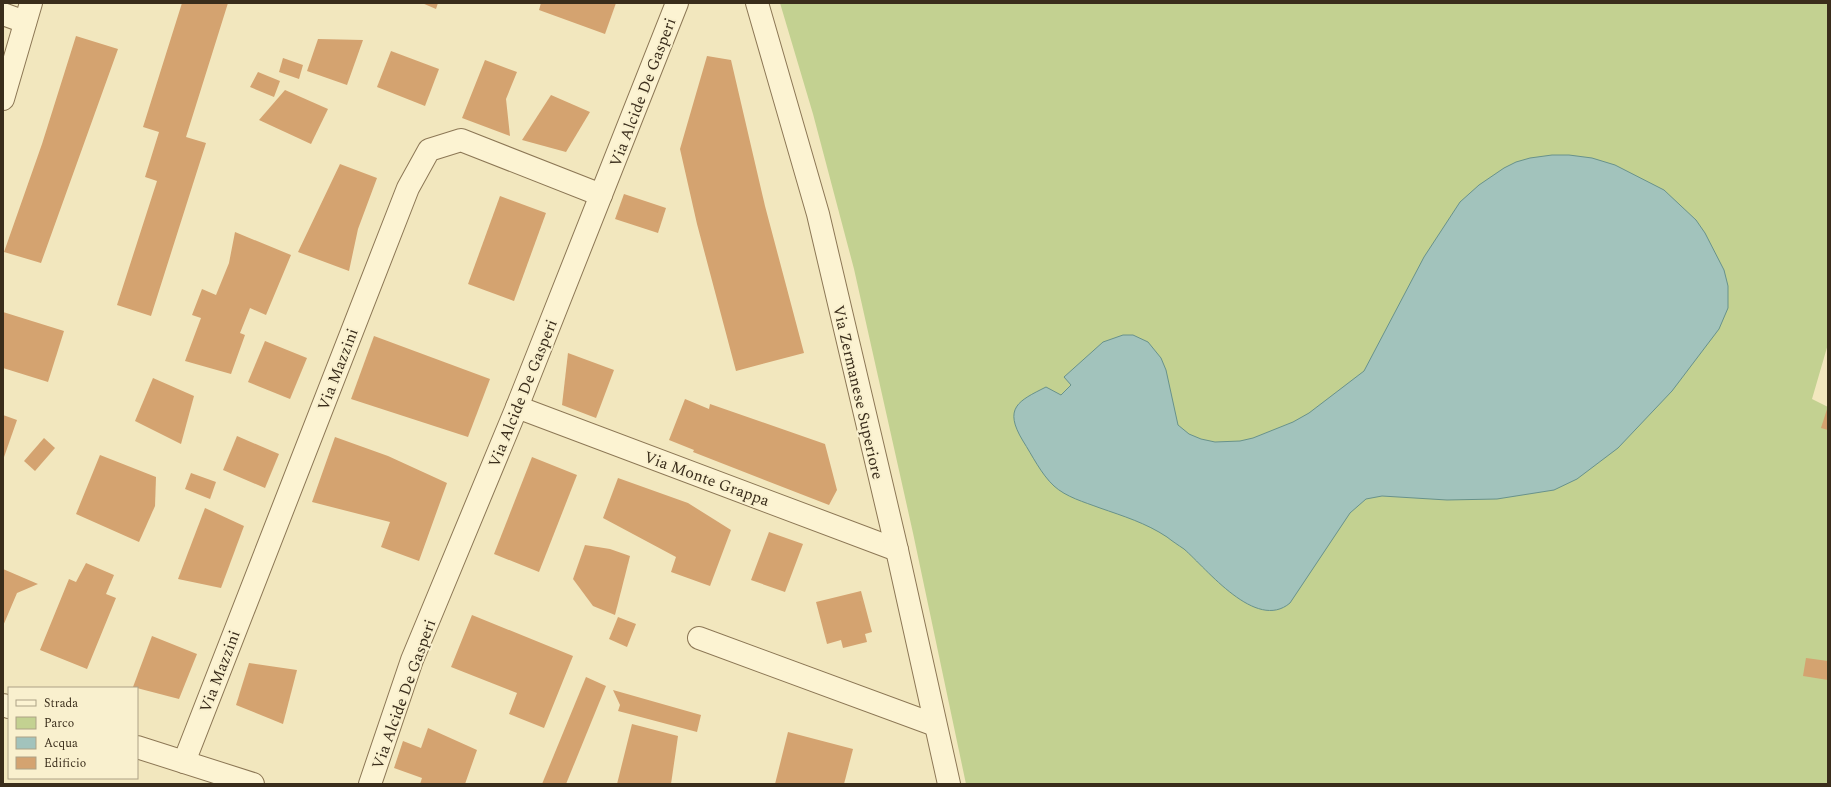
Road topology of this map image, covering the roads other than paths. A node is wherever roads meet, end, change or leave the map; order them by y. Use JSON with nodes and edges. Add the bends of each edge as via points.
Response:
{"nodes":[{"id":1,"x":677,"y":3,"type":"edge"},
{"id":2,"x":757,"y":3,"type":"edge"},
{"id":3,"x":28,"y":13,"type":"edge"},
{"id":4,"x":3,"y":14,"type":"edge"},
{"id":5,"x":3,"y":99,"type":"edge"},
{"id":6,"x":601,"y":195,"type":"junction"},
{"id":7,"x":517,"y":407,"type":"junction"},
{"id":8,"x":897,"y":550,"type":"junction"},
{"id":9,"x":699,"y":638,"type":"dead end"},
{"id":10,"x":935,"y":724,"type":"junction"},
{"id":11,"x":138,"y":747,"type":"edge"},
{"id":12,"x":184,"y":762,"type":"junction"},
{"id":13,"x":253,"y":784,"type":"edge"},
{"id":14,"x":370,"y":784,"type":"edge"},
{"id":15,"x":949,"y":784,"type":"edge"}],
"edges":[{"from":1,"to":6,"type":"street","name":"Via Alcide De Gasperi"},
{"from":2,"to":8,"type":"street","name":"Via Zermanese Superiore","via":[[818,214]]},
{"from":3,"to":4,"type":"street"},
{"from":3,"to":5,"type":"street"},
{"from":6,"to":7,"type":"street","name":"Via Alcide De Gasperi"},
{"from":6,"to":12,"type":"street","name":"Via Mazzini","via":[[461,140],[429,150],[408,188]]},
{"from":7,"to":8,"type":"street","name":"Via Monte Grappa"},
{"from":7,"to":14,"type":"street","name":"Via Alcide De Gasperi","via":[[412,660]]},
{"from":8,"to":10,"type":"street","name":"Via Zermanese Superiore"},
{"from":9,"to":10,"type":"street"},
{"from":10,"to":15,"type":"street","name":"Via Zermanese Superiore"},
{"from":11,"to":12,"type":"street"},
{"from":12,"to":13,"type":"street"}]}
